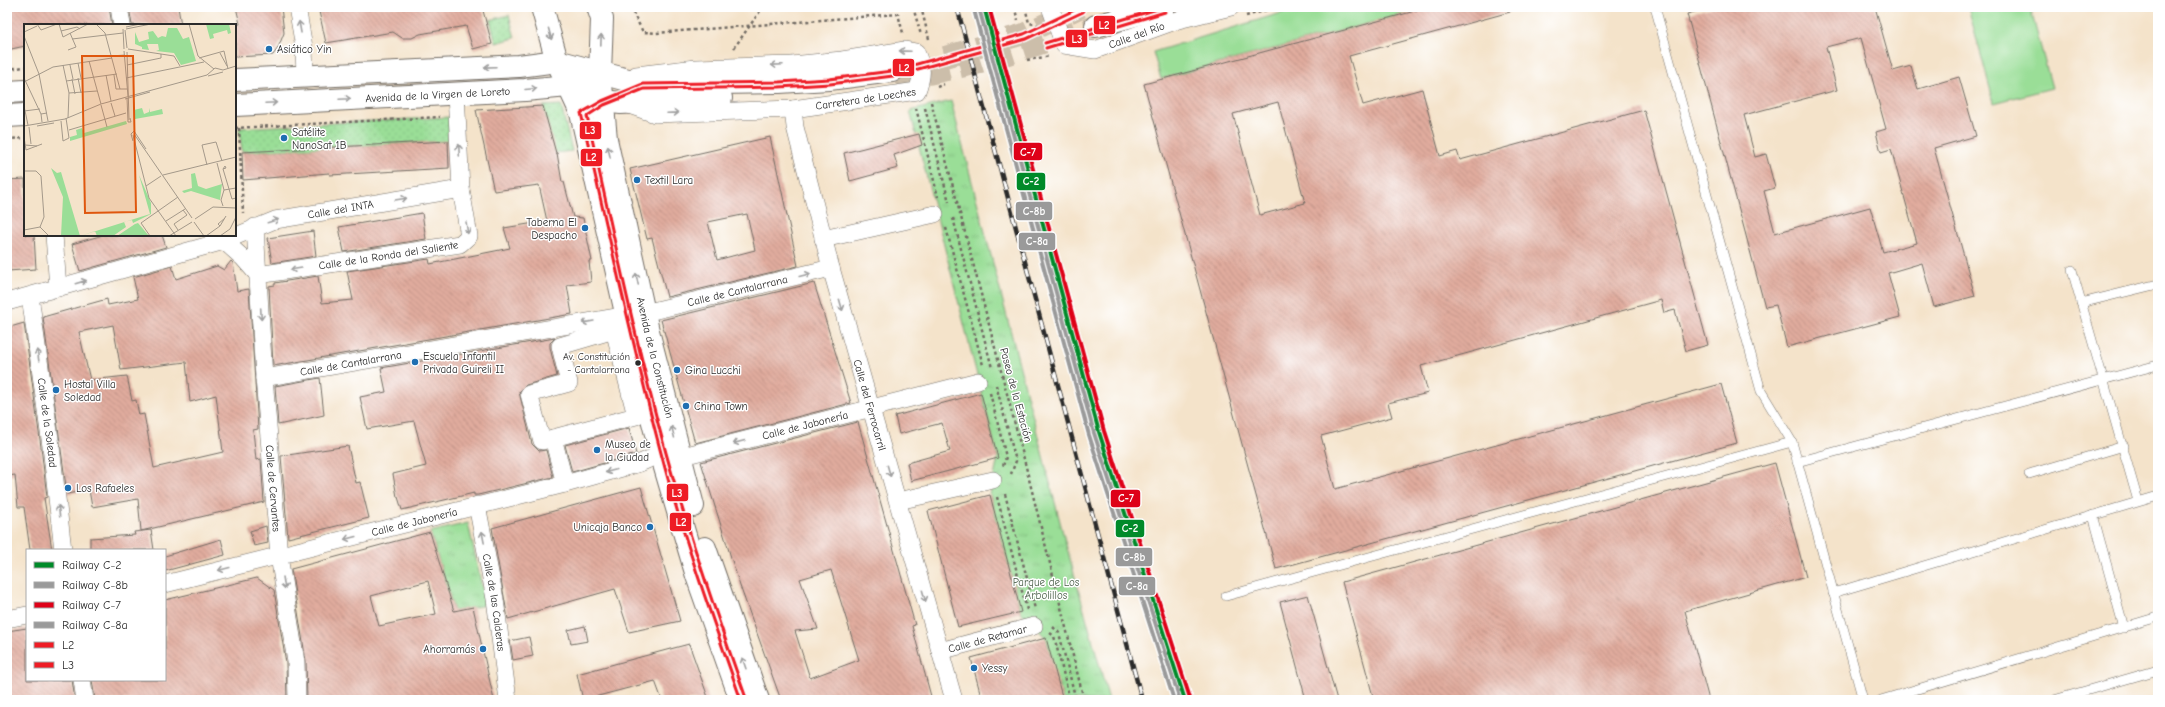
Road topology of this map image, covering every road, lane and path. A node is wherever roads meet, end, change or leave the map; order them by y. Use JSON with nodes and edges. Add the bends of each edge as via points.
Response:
{"nodes":[{"id":1,"x":119,"y":7,"type":"edge"},
{"id":2,"x":297,"y":7,"type":"edge"},
{"id":3,"x":542,"y":7,"type":"edge"},
{"id":4,"x":598,"y":7,"type":"edge"},
{"id":5,"x":630,"y":7,"type":"edge"},
{"id":6,"x":913,"y":7,"type":"edge"},
{"id":7,"x":921,"y":7,"type":"edge"},
{"id":8,"x":1014,"y":7,"type":"edge"},
{"id":9,"x":1025,"y":7,"type":"edge"},
{"id":10,"x":1050,"y":7,"type":"edge"},
{"id":11,"x":1164,"y":7,"type":"edge"},
{"id":12,"x":1231,"y":7,"type":"edge"},
{"id":13,"x":1655,"y":7,"type":"edge"},
{"id":14,"x":1018,"y":20,"type":"dead end"},
{"id":15,"x":1029,"y":23,"type":"dead end"},
{"id":16,"x":122,"y":24,"type":"edge"},
{"id":17,"x":1096,"y":26,"type":"tunnel mouth"},
{"id":18,"x":905,"y":37,"type":"dead end"},
{"id":19,"x":921,"y":37,"type":"dead end"},
{"id":20,"x":930,"y":42,"type":"dead end"},
{"id":21,"x":1056,"y":55,"type":"dead end"},
{"id":22,"x":1027,"y":60,"type":"dead end"},
{"id":23,"x":557,"y":61,"type":"junction"},
{"id":24,"x":24,"y":67,"type":"edge"},
{"id":25,"x":7,"y":69,"type":"edge"},
{"id":26,"x":610,"y":75,"type":"junction"},
{"id":27,"x":305,"y":76,"type":"junction"},
{"id":28,"x":236,"y":80,"type":"edge"},
{"id":29,"x":644,"y":84,"type":"junction"},
{"id":30,"x":568,"y":86,"type":"junction"},
{"id":31,"x":24,"y":91,"type":"edge"},
{"id":32,"x":7,"y":92,"type":"edge"},
{"id":33,"x":456,"y":94,"type":"junction"},
{"id":34,"x":931,"y":100,"type":"dead end"},
{"id":35,"x":306,"y":101,"type":"junction"},
{"id":36,"x":923,"y":101,"type":"dead end"},
{"id":37,"x":612,"y":102,"type":"junction"},
{"id":38,"x":920,"y":104,"type":"dead end"},
{"id":39,"x":236,"y":105,"type":"edge"},
{"id":40,"x":916,"y":106,"type":"junction"},
{"id":41,"x":908,"y":107,"type":"dead end"},
{"id":42,"x":793,"y":109,"type":"junction"},
{"id":43,"x":581,"y":113,"type":"junction"},
{"id":44,"x":24,"y":115,"type":"edge"},
{"id":45,"x":7,"y":116,"type":"edge"},
{"id":46,"x":458,"y":117,"type":"junction"},
{"id":47,"x":239,"y":128,"type":"joint"},
{"id":48,"x":24,"y":138,"type":"edge"},
{"id":49,"x":7,"y":139,"type":"edge"},
{"id":50,"x":461,"y":189,"type":"junction"},
{"id":51,"x":950,"y":207,"type":"dead end"},
{"id":52,"x":939,"y":210,"type":"junction"},
{"id":53,"x":952,"y":215,"type":"dead end"},
{"id":54,"x":249,"y":223,"type":"junction"},
{"id":55,"x":236,"y":232,"type":"edge"},
{"id":56,"x":54,"y":236,"type":"edge"},
{"id":57,"x":231,"y":236,"type":"edge"},
{"id":58,"x":823,"y":239,"type":"junction"},
{"id":59,"x":224,"y":241,"type":"junction"},
{"id":60,"x":831,"y":268,"type":"junction"},
{"id":61,"x":2072,"y":270,"type":"dead end"},
{"id":62,"x":258,"y":275,"type":"junction"},
{"id":63,"x":2158,"y":284,"type":"edge"},
{"id":64,"x":58,"y":288,"type":"junction"},
{"id":65,"x":30,"y":296,"type":"junction"},
{"id":66,"x":7,"y":302,"type":"edge"},
{"id":67,"x":2081,"y":303,"type":"junction"},
{"id":68,"x":635,"y":314,"type":"junction"},
{"id":69,"x":2158,"y":365,"type":"edge"},
{"id":70,"x":992,"y":369,"type":"dead end"},
{"id":71,"x":264,"y":378,"type":"junction"},
{"id":72,"x":984,"y":379,"type":"junction"},
{"id":73,"x":2103,"y":380,"type":"junction"},
{"id":74,"x":996,"y":384,"type":"dead end"},
{"id":75,"x":871,"y":407,"type":"junction"},
{"id":76,"x":553,"y":438,"type":"junction"},
{"id":77,"x":1792,"y":442,"type":"junction"},
{"id":78,"x":2124,"y":446,"type":"junction"},
{"id":79,"x":670,"y":455,"type":"junction"},
{"id":80,"x":1797,"y":462,"type":"junction"},
{"id":81,"x":2029,"y":474,"type":"dead end"},
{"id":82,"x":1010,"y":476,"type":"dead end"},
{"id":83,"x":999,"y":483,"type":"junction"},
{"id":84,"x":565,"y":484,"type":"junction"},
{"id":85,"x":2158,"y":496,"type":"edge"},
{"id":86,"x":898,"y":501,"type":"junction"},
{"id":87,"x":2138,"y":502,"type":"junction"},
{"id":88,"x":477,"y":505,"type":"junction"},
{"id":89,"x":2093,"y":515,"type":"junction"},
{"id":90,"x":63,"y":549,"type":"edge"},
{"id":91,"x":279,"y":556,"type":"junction"},
{"id":92,"x":166,"y":584,"type":"edge"},
{"id":93,"x":1833,"y":593,"type":"junction"},
{"id":94,"x":1226,"y":596,"type":"dead end"},
{"id":95,"x":26,"y":615,"type":"edge"},
{"id":96,"x":2158,"y":617,"type":"edge"},
{"id":97,"x":7,"y":619,"type":"edge"},
{"id":98,"x":1039,"y":621,"type":"junction"},
{"id":99,"x":2124,"y":628,"type":"junction"},
{"id":100,"x":940,"y":650,"type":"junction"},
{"id":101,"x":2158,"y":670,"type":"edge"},
{"id":102,"x":82,"y":681,"type":"edge"},
{"id":103,"x":85,"y":700,"type":"edge"},
{"id":104,"x":298,"y":700,"type":"edge"},
{"id":105,"x":508,"y":700,"type":"edge"},
{"id":106,"x":741,"y":700,"type":"edge"},
{"id":107,"x":758,"y":700,"type":"edge"},
{"id":108,"x":954,"y":700,"type":"edge"},
{"id":109,"x":1070,"y":700,"type":"edge"},
{"id":110,"x":1076,"y":700,"type":"edge"},
{"id":111,"x":1084,"y":700,"type":"edge"},
{"id":112,"x":1862,"y":700,"type":"edge"},
{"id":113,"x":1881,"y":700,"type":"edge"},
{"id":114,"x":2054,"y":700,"type":"edge"}],
"edges":[{"from":1,"to":16,"type":"street"},
{"from":27,"to":2,"type":"street","one_way":true,"via":[[304,48]]},
{"from":3,"to":23,"type":"street","name":"Avenida de la Constitución","one_way":true},
{"from":26,"to":4,"type":"street","name":"Avenida de la Constitución","one_way":true},
{"from":5,"to":18,"type":"path","via":[[643,32],[898,14]]},
{"from":6,"to":19,"type":"path"},
{"from":7,"to":20,"type":"path"},
{"from":8,"to":14,"type":"path"},
{"from":9,"to":15,"type":"path"},
{"from":10,"to":12,"type":"street","name":"Calle del Río","via":[[1064,45],[1095,50],[1178,20]]},
{"from":11,"to":17,"type":"street","name":"Calle del Río"},
{"from":13,"to":77,"type":"lane","via":[[1761,392]]},
{"from":21,"to":22,"type":"path"},
{"from":23,"to":26,"type":"street","name":"Carretera de Loeches"},
{"from":23,"to":27,"type":"street","one_way":true,"via":[[519,66]]},
{"from":23,"to":30,"type":"street","name":"Avenida de la Constitución"},
{"from":24,"to":25,"type":"path"},
{"from":26,"to":29,"type":"street","name":"Carretera de Loeches"},
{"from":26,"to":30,"type":"street"},
{"from":26,"to":37,"type":"street","name":"Avenida de la Constitución"},
{"from":42,"to":26,"type":"street","name":"Carretera de Loeches","one_way":true,"via":[[917,91],[923,77],[923,66],[916,52],[905,50],[792,65],[696,68]]},
{"from":27,"to":28,"type":"street"},
{"from":27,"to":35,"type":"street"},
{"from":29,"to":37,"type":"street","name":"Carretera de Loeches"},
{"from":29,"to":37,"type":"street","name":"Carretera de Loeches","via":[[779,82],[894,76],[793,94]]},
{"from":33,"to":30,"type":"street","name":"Avenida de la Virgen de Loreto","one_way":true},
{"from":30,"to":37,"type":"street","name":"Carretera de Loeches"},
{"from":30,"to":43,"type":"street","name":"Avenida de la Constitución"},
{"from":31,"to":32,"type":"street"},
{"from":35,"to":33,"type":"street","name":"Avenida de la Virgen de Loreto","one_way":true},
{"from":33,"to":46,"type":"street","name":"Calle de la Ronda del Saliente"},
{"from":34,"to":111,"type":"path","name":"Paseo de la Estación"},
{"from":39,"to":35,"type":"street","name":"Avenida de la Virgen de Loreto","one_way":true},
{"from":36,"to":51,"type":"path"},
{"from":37,"to":42,"type":"street","name":"Carretera de Loeches","one_way":true,"via":[[655,114]]},
{"from":37,"to":43,"type":"street","name":"Carretera de Loeches"},
{"from":68,"to":37,"type":"street","name":"Avenida de la Constitución","one_way":true,"via":[[606,139]]},
{"from":38,"to":40,"type":"path"},
{"from":40,"to":41,"type":"path"},
{"from":40,"to":52,"type":"path"},
{"from":42,"to":58,"type":"street","name":"Calle del Ferrocarril","via":[[795,127]]},
{"from":43,"to":68,"type":"street","name":"Avenida de la Constitución"},
{"from":44,"to":45,"type":"street"},
{"from":46,"to":47,"type":"path"},
{"from":50,"to":46,"type":"street","name":"Calle de la Ronda del Saliente","one_way":true},
{"from":47,"to":54,"type":"path"},
{"from":48,"to":49,"type":"path"},
{"from":54,"to":50,"type":"street","name":"Calle del INTA","one_way":true},
{"from":50,"to":62,"type":"street","name":"Calle de la Ronda del Saliente","one_way":true,"via":[[469,236],[460,244]]},
{"from":52,"to":58,"type":"street"},
{"from":52,"to":72,"type":"path"},
{"from":53,"to":70,"type":"path"},
{"from":54,"to":55,"type":"street","name":"Calle del INTA"},
{"from":54,"to":62,"type":"street"},
{"from":56,"to":64,"type":"street"},
{"from":57,"to":59,"type":"street","name":"Calle del INTA"},
{"from":58,"to":60,"type":"street","name":"Calle del Ferrocarril"},
{"from":59,"to":62,"type":"street"},
{"from":64,"to":59,"type":"street","one_way":true},
{"from":68,"to":60,"type":"street","name":"Calle de Cantalarrana","one_way":true},
{"from":60,"to":75,"type":"street","name":"Calle del Ferrocarril","one_way":true},
{"from":61,"to":67,"type":"lane"},
{"from":62,"to":71,"type":"street","name":"Calle de Cervantes","one_way":true},
{"from":63,"to":67,"type":"lane"},
{"from":64,"to":65,"type":"street"},
{"from":65,"to":66,"type":"street"},
{"from":90,"to":65,"type":"street","name":"Calle de la Soledad","one_way":true},
{"from":67,"to":73,"type":"lane"},
{"from":68,"to":71,"type":"street","name":"Calle de Cantalarrana","one_way":true},
{"from":68,"to":79,"type":"street","name":"Avenida de la Constitución"},
{"from":69,"to":73,"type":"lane"},
{"from":71,"to":91,"type":"street","name":"Calle de Cervantes"},
{"from":72,"to":75,"type":"street","name":"Calle de Jabonería"},
{"from":72,"to":83,"type":"path","via":[[1006,457]]},
{"from":73,"to":78,"type":"lane"},
{"from":73,"to":80,"type":"lane"},
{"from":74,"to":82,"type":"path","via":[[1016,461]]},
{"from":75,"to":79,"type":"street","name":"Calle de Jabonería","one_way":true},
{"from":75,"to":86,"type":"street","name":"Calle del Ferrocarril","one_way":true},
{"from":76,"to":76,"type":"street","via":[[636,416],[614,330],[560,346],[569,383],[529,394],[542,441]]},
{"from":76,"to":84,"type":"street"},
{"from":77,"to":80,"type":"lane"},
{"from":77,"to":94,"type":"lane"},
{"from":78,"to":81,"type":"lane"},
{"from":78,"to":87,"type":"lane"},
{"from":79,"to":84,"type":"street","name":"Calle de Jabonería","one_way":true},
{"from":79,"to":106,"type":"street","name":"Avenida de la Constitución","via":[[697,576]]},
{"from":107,"to":79,"type":"street","name":"Avenida de la Constitución","one_way":true},
{"from":80,"to":93,"type":"lane"},
{"from":83,"to":86,"type":"street"},
{"from":83,"to":98,"type":"path"},
{"from":83,"to":98,"type":"path"},
{"from":84,"to":88,"type":"street","name":"Calle de Jabonería"},
{"from":85,"to":87,"type":"lane"},
{"from":86,"to":100,"type":"street","name":"Calle del Ferrocarril","one_way":true},
{"from":87,"to":89,"type":"lane"},
{"from":88,"to":91,"type":"street","name":"Calle de Jabonería","one_way":true},
{"from":105,"to":88,"type":"street","name":"Calle de las Calderas","one_way":true,"via":[[495,599]]},
{"from":89,"to":93,"type":"lane"},
{"from":89,"to":99,"type":"lane"},
{"from":91,"to":92,"type":"street","name":"Calle de Jabonería","one_way":true},
{"from":91,"to":104,"type":"street","name":"Calle de Cervantes","one_way":true,"via":[[296,662]]},
{"from":93,"to":112,"type":"lane"},
{"from":95,"to":97,"type":"street"},
{"from":96,"to":99,"type":"lane"},
{"from":98,"to":100,"type":"street","name":"Calle de Retamar"},
{"from":98,"to":109,"type":"path","via":[[1054,636]]},
{"from":98,"to":110,"type":"path","via":[[1059,633]]},
{"from":99,"to":113,"type":"lane"},
{"from":100,"to":108,"type":"street","name":"Calle del Ferrocarril"},
{"from":101,"to":114,"type":"lane"},
{"from":102,"to":103,"type":"street"}]}
